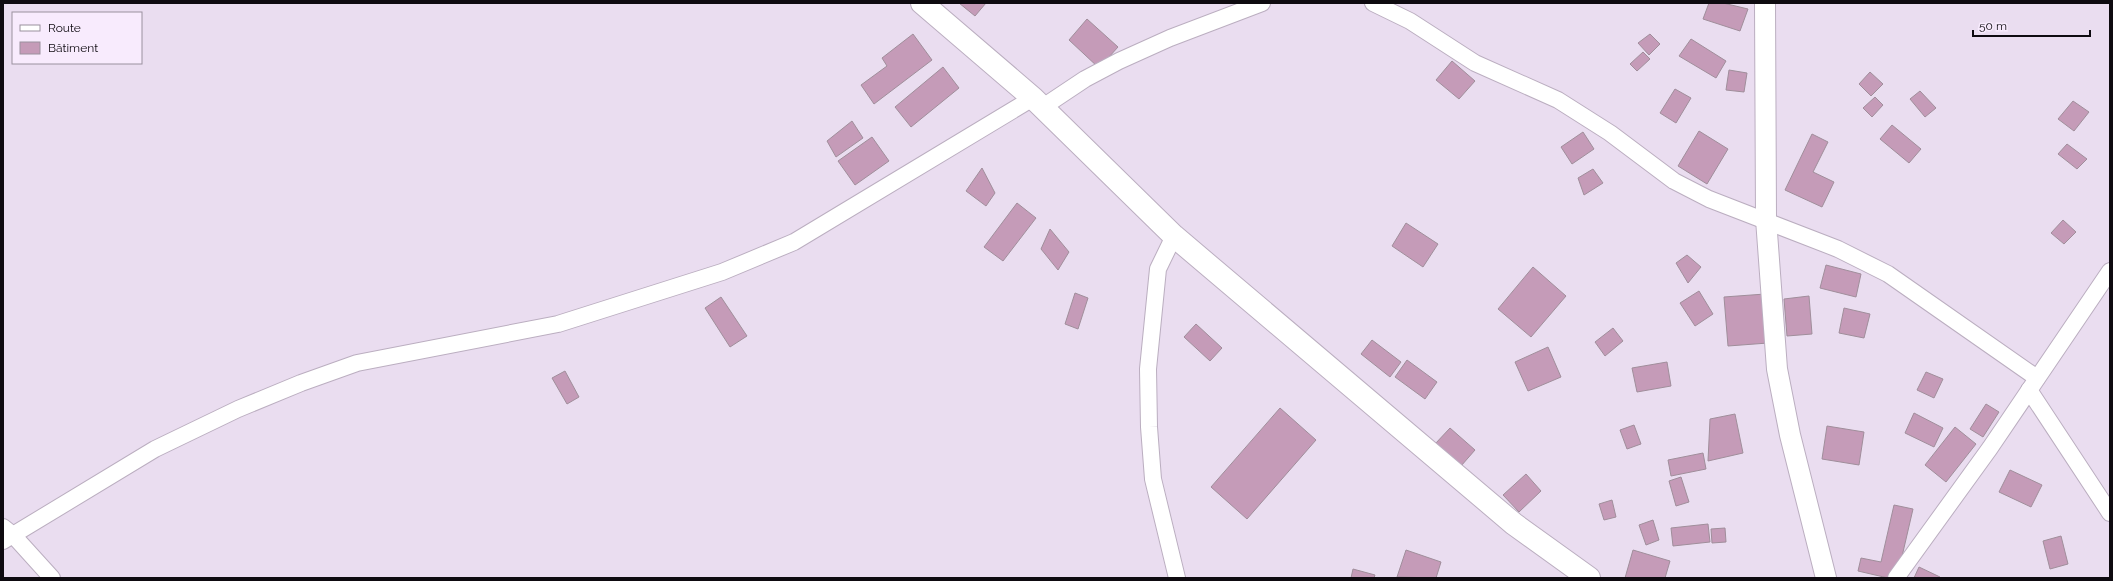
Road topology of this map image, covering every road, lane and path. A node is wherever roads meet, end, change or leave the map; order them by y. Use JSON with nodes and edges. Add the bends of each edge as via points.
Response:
{"nodes":[{"id":1,"x":922,"y":3,"type":"edge"},
{"id":2,"x":1262,"y":3,"type":"edge"},
{"id":3,"x":1373,"y":3,"type":"edge"},
{"id":4,"x":1765,"y":3,"type":"edge"},
{"id":5,"x":1038,"y":102,"type":"junction"},
{"id":6,"x":1766,"y":220,"type":"junction"},
{"id":7,"x":1174,"y":236,"type":"junction"},
{"id":8,"x":2110,"y":271,"type":"edge"},
{"id":9,"x":2033,"y":384,"type":"junction"},
{"id":10,"x":2110,"y":513,"type":"edge"},
{"id":11,"x":6,"y":535,"type":"edge"},
{"id":12,"x":52,"y":578,"type":"edge"},
{"id":13,"x":1177,"y":578,"type":"edge"},
{"id":14,"x":1589,"y":578,"type":"edge"},
{"id":15,"x":1826,"y":578,"type":"edge"},
{"id":16,"x":1896,"y":578,"type":"edge"}],
"edges":[{"from":1,"to":5,"type":"main road"},
{"from":2,"to":5,"type":"street","via":[[1119,60]]},
{"from":3,"to":6,"type":"street","via":[[1410,21],[1475,63],[1558,100],[1610,133],[1674,181],[1709,199]]},
{"from":4,"to":6,"type":"street"},
{"from":5,"to":7,"type":"main road"},
{"from":5,"to":11,"type":"street","via":[[794,242],[722,272],[558,324],[358,363],[301,383],[238,409],[155,449]]},
{"from":6,"to":9,"type":"street","via":[[1838,249],[1888,274]]},
{"from":6,"to":15,"type":"street","via":[[1777,369],[1790,436]]},
{"from":7,"to":13,"type":"street","via":[[1158,269],[1148,369],[1153,478]]},
{"from":7,"to":14,"type":"main road","via":[[1514,524]]},
{"from":8,"to":9,"type":"street"},
{"from":9,"to":10,"type":"street"},
{"from":9,"to":16,"type":"street"},
{"from":11,"to":12,"type":"street"}]}
